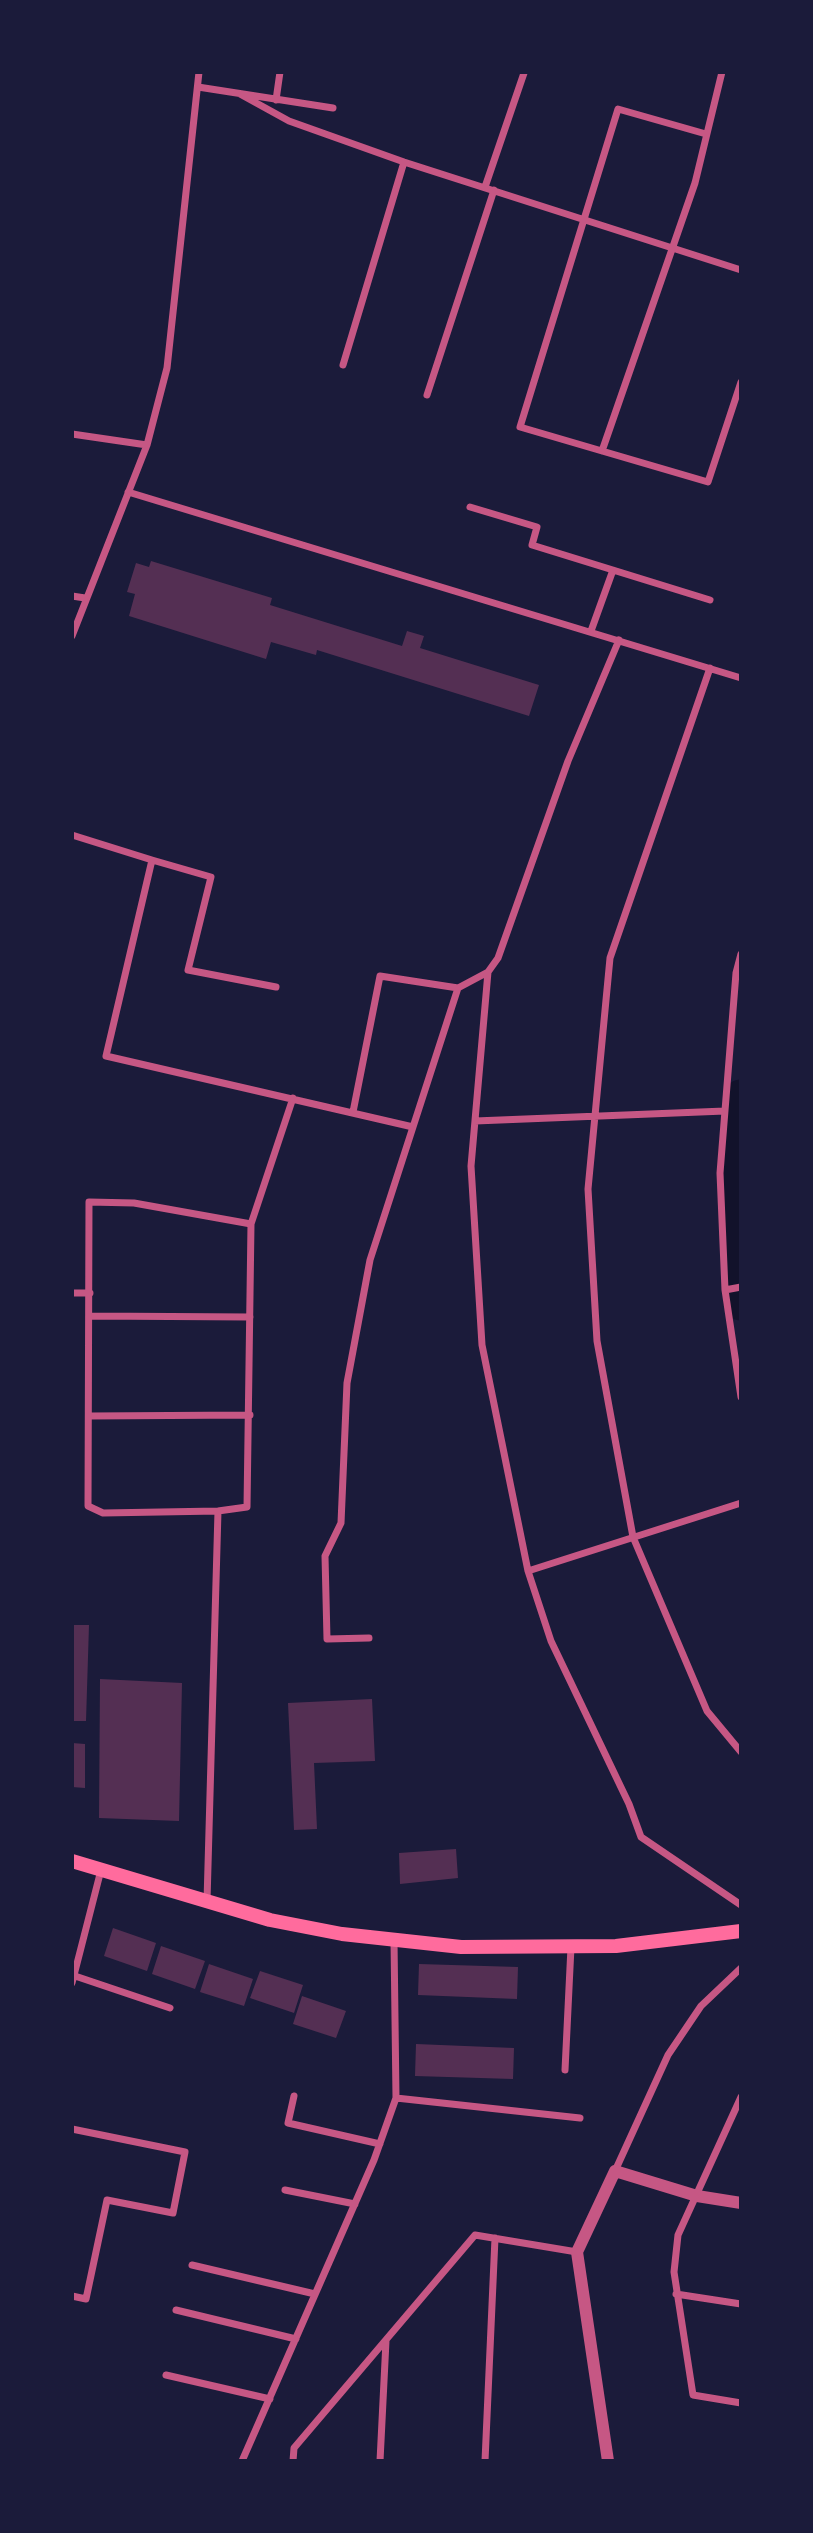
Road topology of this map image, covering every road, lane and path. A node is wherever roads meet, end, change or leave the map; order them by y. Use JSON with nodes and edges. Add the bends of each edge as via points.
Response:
{"nodes":[{"id":1,"x":199,"y":72,"type":"edge"},
{"id":2,"x":280,"y":72,"type":"edge"},
{"id":3,"x":722,"y":72,"type":"edge"},
{"id":4,"x":524,"y":73,"type":"edge"},
{"id":5,"x":198,"y":88,"type":"junction"},
{"id":6,"x":240,"y":94,"type":"junction"},
{"id":7,"x":276,"y":100,"type":"junction"},
{"id":8,"x":332,"y":108,"type":"dead end"},
{"id":9,"x":706,"y":134,"type":"junction"},
{"id":10,"x":404,"y":162,"type":"junction"},
{"id":11,"x":485,"y":187,"type":"junction"},
{"id":12,"x":494,"y":190,"type":"junction"},
{"id":13,"x":584,"y":219,"type":"junction"},
{"id":14,"x":672,"y":248,"type":"junction"},
{"id":15,"x":741,"y":270,"type":"edge"},
{"id":16,"x":343,"y":365,"type":"dead end"},
{"id":17,"x":741,"y":382,"type":"edge"},
{"id":18,"x":428,"y":395,"type":"dead end"},
{"id":19,"x":72,"y":434,"type":"edge"},
{"id":20,"x":147,"y":445,"type":"junction"},
{"id":21,"x":602,"y":452,"type":"junction"},
{"id":22,"x":128,"y":492,"type":"junction"},
{"id":23,"x":470,"y":508,"type":"dead end"},
{"id":24,"x":613,"y":570,"type":"junction"},
{"id":25,"x":72,"y":596,"type":"edge"},
{"id":26,"x":85,"y":598,"type":"junction"},
{"id":27,"x":710,"y":600,"type":"dead end"},
{"id":28,"x":591,"y":632,"type":"junction"},
{"id":29,"x":72,"y":636,"type":"edge"},
{"id":30,"x":619,"y":640,"type":"junction"},
{"id":31,"x":710,"y":668,"type":"junction"},
{"id":32,"x":741,"y":678,"type":"edge"},
{"id":33,"x":72,"y":835,"type":"edge"},
{"id":34,"x":152,"y":860,"type":"junction"},
{"id":35,"x":741,"y":955,"type":"edge"},
{"id":36,"x":488,"y":972,"type":"junction"},
{"id":37,"x":276,"y":987,"type":"dead end"},
{"id":38,"x":458,"y":988,"type":"junction"},
{"id":39,"x":293,"y":1098,"type":"junction"},
{"id":40,"x":725,"y":1111,"type":"junction"},
{"id":41,"x":353,"y":1112,"type":"junction"},
{"id":42,"x":596,"y":1116,"type":"junction"},
{"id":43,"x":475,"y":1121,"type":"junction"},
{"id":44,"x":413,"y":1127,"type":"junction"},
{"id":45,"x":251,"y":1224,"type":"junction"},
{"id":46,"x":738,"y":1287,"type":"edge"},
{"id":47,"x":725,"y":1290,"type":"junction"},
{"id":48,"x":72,"y":1293,"type":"edge"},
{"id":49,"x":90,"y":1293,"type":"junction"},
{"id":50,"x":90,"y":1316,"type":"junction"},
{"id":51,"x":250,"y":1317,"type":"junction"},
{"id":52,"x":741,"y":1397,"type":"edge"},
{"id":53,"x":250,"y":1415,"type":"junction"},
{"id":54,"x":89,"y":1416,"type":"junction"},
{"id":55,"x":741,"y":1503,"type":"edge"},
{"id":56,"x":218,"y":1511,"type":"junction"},
{"id":57,"x":633,"y":1537,"type":"junction"},
{"id":58,"x":528,"y":1571,"type":"junction"},
{"id":59,"x":369,"y":1638,"type":"dead end"},
{"id":60,"x":741,"y":1752,"type":"edge"},
{"id":61,"x":72,"y":1861,"type":"edge"},
{"id":62,"x":101,"y":1870,"type":"junction"},
{"id":63,"x":207,"y":1901,"type":"junction"},
{"id":64,"x":741,"y":1905,"type":"edge"},
{"id":65,"x":741,"y":1931,"type":"edge"},
{"id":66,"x":394,"y":1940,"type":"junction"},
{"id":67,"x":571,"y":1947,"type":"junction"},
{"id":68,"x":741,"y":1968,"type":"edge"},
{"id":69,"x":73,"y":1979,"type":"edge"},
{"id":70,"x":170,"y":2008,"type":"dead end"},
{"id":71,"x":565,"y":2070,"type":"dead end"},
{"id":72,"x":293,"y":2096,"type":"dead end"},
{"id":73,"x":741,"y":2097,"type":"edge"},
{"id":74,"x":396,"y":2098,"type":"junction"},
{"id":75,"x":580,"y":2118,"type":"dead end"},
{"id":76,"x":72,"y":2129,"type":"edge"},
{"id":77,"x":380,"y":2144,"type":"junction"},
{"id":78,"x":615,"y":2171,"type":"junction"},
{"id":79,"x":285,"y":2190,"type":"dead end"},
{"id":80,"x":697,"y":2196,"type":"junction"},
{"id":81,"x":741,"y":2203,"type":"edge"},
{"id":82,"x":355,"y":2204,"type":"junction"},
{"id":83,"x":495,"y":2238,"type":"junction"},
{"id":84,"x":577,"y":2252,"type":"junction"},
{"id":85,"x":192,"y":2265,"type":"dead end"},
{"id":86,"x":315,"y":2294,"type":"junction"},
{"id":87,"x":676,"y":2294,"type":"junction"},
{"id":88,"x":72,"y":2296,"type":"edge"},
{"id":89,"x":741,"y":2304,"type":"edge"},
{"id":90,"x":176,"y":2310,"type":"dead end"},
{"id":91,"x":296,"y":2339,"type":"junction"},
{"id":92,"x":386,"y":2340,"type":"junction"},
{"id":93,"x":166,"y":2375,"type":"dead end"},
{"id":94,"x":270,"y":2399,"type":"junction"},
{"id":95,"x":741,"y":2403,"type":"edge"},
{"id":96,"x":605,"y":2459,"type":"edge"},
{"id":97,"x":242,"y":2461,"type":"edge"},
{"id":98,"x":292,"y":2461,"type":"edge"},
{"id":99,"x":380,"y":2461,"type":"edge"},
{"id":100,"x":485,"y":2461,"type":"edge"}],
"edges":[{"from":1,"to":5,"type":"street"},
{"from":2,"to":7,"type":"street"},
{"from":3,"to":9,"type":"street"},
{"from":4,"to":11,"type":"street"},
{"from":5,"to":6,"type":"street"},
{"from":5,"to":20,"type":"street","via":[[167,368]]},
{"from":6,"to":7,"type":"street"},
{"from":6,"to":10,"type":"street","via":[[289,121]]},
{"from":7,"to":8,"type":"street"},
{"from":9,"to":13,"type":"street","via":[[618,109]]},
{"from":9,"to":14,"type":"street"},
{"from":10,"to":11,"type":"street"},
{"from":10,"to":16,"type":"street"},
{"from":11,"to":12,"type":"street"},
{"from":12,"to":13,"type":"street"},
{"from":12,"to":18,"type":"street"},
{"from":13,"to":14,"type":"street"},
{"from":13,"to":21,"type":"street","via":[[520,427]]},
{"from":14,"to":15,"type":"street"},
{"from":14,"to":21,"type":"street"},
{"from":17,"to":21,"type":"street","via":[[708,482]]},
{"from":19,"to":20,"type":"street"},
{"from":20,"to":22,"type":"street"},
{"from":22,"to":26,"type":"street"},
{"from":22,"to":28,"type":"street"},
{"from":23,"to":24,"type":"street","via":[[537,527],[532,545]]},
{"from":24,"to":27,"type":"street"},
{"from":24,"to":28,"type":"street"},
{"from":25,"to":26,"type":"street"},
{"from":26,"to":29,"type":"street"},
{"from":28,"to":30,"type":"street"},
{"from":30,"to":31,"type":"street"},
{"from":30,"to":36,"type":"street","via":[[568,761],[498,958]]},
{"from":31,"to":32,"type":"street"},
{"from":31,"to":42,"type":"street","via":[[610,958]]},
{"from":33,"to":34,"type":"street"},
{"from":34,"to":37,"type":"street","via":[[211,877],[188,970]]},
{"from":34,"to":39,"type":"street","via":[[106,1056]]},
{"from":35,"to":40,"type":"street"},
{"from":36,"to":38,"type":"street"},
{"from":36,"to":43,"type":"street"},
{"from":38,"to":41,"type":"street","via":[[380,976]]},
{"from":38,"to":44,"type":"street"},
{"from":39,"to":41,"type":"street"},
{"from":39,"to":45,"type":"street"},
{"from":40,"to":42,"type":"street"},
{"from":40,"to":47,"type":"street","via":[[720,1173]]},
{"from":41,"to":44,"type":"street"},
{"from":42,"to":43,"type":"street"},
{"from":42,"to":57,"type":"street","via":[[589,1189],[595,1322]]},
{"from":43,"to":58,"type":"street","via":[[471,1166],[482,1345]]},
{"from":44,"to":59,"type":"street","via":[[370,1260],[346,1383],[341,1523],[325,1556],[327,1639]]},
{"from":45,"to":49,"type":"street","via":[[134,1203],[89,1202]]},
{"from":45,"to":51,"type":"street"},
{"from":46,"to":47,"type":"street"},
{"from":47,"to":52,"type":"street"},
{"from":48,"to":49,"type":"street"},
{"from":49,"to":50,"type":"street"},
{"from":50,"to":51,"type":"street"},
{"from":50,"to":54,"type":"street"},
{"from":51,"to":53,"type":"street"},
{"from":53,"to":54,"type":"street"},
{"from":53,"to":56,"type":"street","via":[[247,1507]]},
{"from":54,"to":56,"type":"street","via":[[88,1506],[103,1513]]},
{"from":55,"to":57,"type":"street"},
{"from":56,"to":63,"type":"street"},
{"from":57,"to":58,"type":"street"},
{"from":57,"to":60,"type":"street","via":[[707,1711]]},
{"from":58,"to":64,"type":"street","via":[[551,1641],[641,1837]]},
{"from":61,"to":62,"type":"main road"},
{"from":62,"to":63,"type":"main road"},
{"from":62,"to":69,"type":"street"},
{"from":63,"to":66,"type":"main road","via":[[270,1920]]},
{"from":65,"to":67,"type":"main road"},
{"from":66,"to":67,"type":"main road","via":[[461,1947]]},
{"from":66,"to":74,"type":"street"},
{"from":67,"to":71,"type":"street"},
{"from":68,"to":78,"type":"street","via":[[701,2006],[668,2055]]},
{"from":69,"to":70,"type":"street"},
{"from":72,"to":77,"type":"street","via":[[288,2123]]},
{"from":73,"to":80,"type":"street"},
{"from":74,"to":75,"type":"street"},
{"from":74,"to":77,"type":"street"},
{"from":76,"to":88,"type":"street","via":[[185,2152],[173,2213],[107,2200],[86,2299]]},
{"from":77,"to":82,"type":"street"},
{"from":78,"to":80,"type":"street"},
{"from":78,"to":84,"type":"street"},
{"from":79,"to":82,"type":"street"},
{"from":80,"to":81,"type":"street"},
{"from":80,"to":87,"type":"street","via":[[675,2248]]},
{"from":82,"to":86,"type":"street"},
{"from":83,"to":84,"type":"street"},
{"from":83,"to":92,"type":"street","via":[[475,2235]]},
{"from":83,"to":100,"type":"street"},
{"from":84,"to":96,"type":"street"},
{"from":85,"to":86,"type":"street"},
{"from":86,"to":91,"type":"street"},
{"from":87,"to":89,"type":"street"},
{"from":87,"to":95,"type":"street","via":[[693,2395]]},
{"from":90,"to":91,"type":"street"},
{"from":91,"to":94,"type":"street"},
{"from":92,"to":98,"type":"street","via":[[293,2448]]},
{"from":92,"to":99,"type":"street"},
{"from":93,"to":94,"type":"street"},
{"from":94,"to":97,"type":"street"}]}
